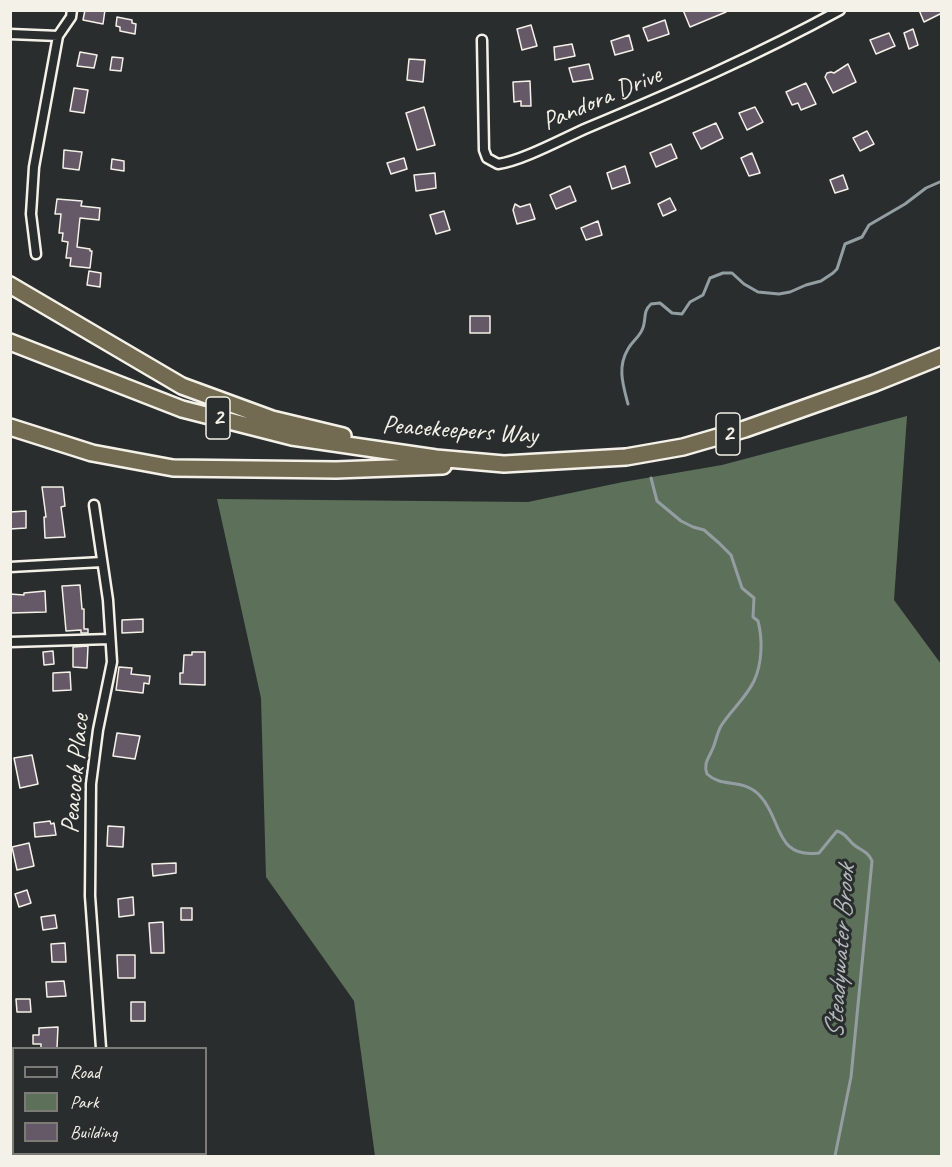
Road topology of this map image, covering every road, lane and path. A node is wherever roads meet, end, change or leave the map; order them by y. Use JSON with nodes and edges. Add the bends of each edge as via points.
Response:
{"nodes":[{"id":1,"x":72,"y":10,"type":"edge"},
{"id":2,"x":840,"y":10,"type":"edge"},
{"id":3,"x":10,"y":34,"type":"edge"},
{"id":4,"x":58,"y":36,"type":"junction"},
{"id":5,"x":482,"y":40,"type":"dead end"},
{"id":6,"x":36,"y":254,"type":"dead end"},
{"id":7,"x":10,"y":285,"type":"edge"},
{"id":8,"x":10,"y":342,"type":"edge"},
{"id":9,"x":942,"y":356,"type":"edge"},
{"id":10,"x":10,"y":427,"type":"edge"},
{"id":11,"x":436,"y":458,"type":"junction"},
{"id":12,"x":504,"y":464,"type":"junction"},
{"id":13,"x":94,"y":505,"type":"dead end"},
{"id":14,"x":102,"y":562,"type":"junction"},
{"id":15,"x":10,"y":567,"type":"edge"},
{"id":16,"x":110,"y":639,"type":"junction"},
{"id":17,"x":10,"y":642,"type":"edge"},
{"id":18,"x":101,"y":1047,"type":"edge"}],
"edges":[{"from":1,"to":4,"type":"street"},
{"from":2,"to":5,"type":"street","name":"Pandora Drive","via":[[723,70],[498,164],[487,158],[484,150]]},
{"from":3,"to":4,"type":"street"},
{"from":4,"to":6,"type":"street","via":[[32,183]]},
{"from":7,"to":11,"type":"highway","via":[[182,386],[272,419]]},
{"from":8,"to":11,"type":"highway","name":"Peacekeepers Way","number":"2","via":[[182,409],[292,437]]},
{"from":9,"to":12,"type":"highway","name":"Peacekeepers Way","number":"2","via":[[745,429],[683,447],[626,457]]},
{"from":10,"to":12,"type":"highway","via":[[92,453],[173,468],[336,470]]},
{"from":11,"to":12,"type":"highway","name":"Peacekeepers Way","number":"2"},
{"from":13,"to":14,"type":"street","name":"Peacock Place"},
{"from":14,"to":15,"type":"street"},
{"from":14,"to":16,"type":"street","name":"Peacock Place"},
{"from":16,"to":17,"type":"street"},
{"from":16,"to":18,"type":"street","name":"Peacock Place","via":[[112,662],[91,784],[90,896]]}]}
